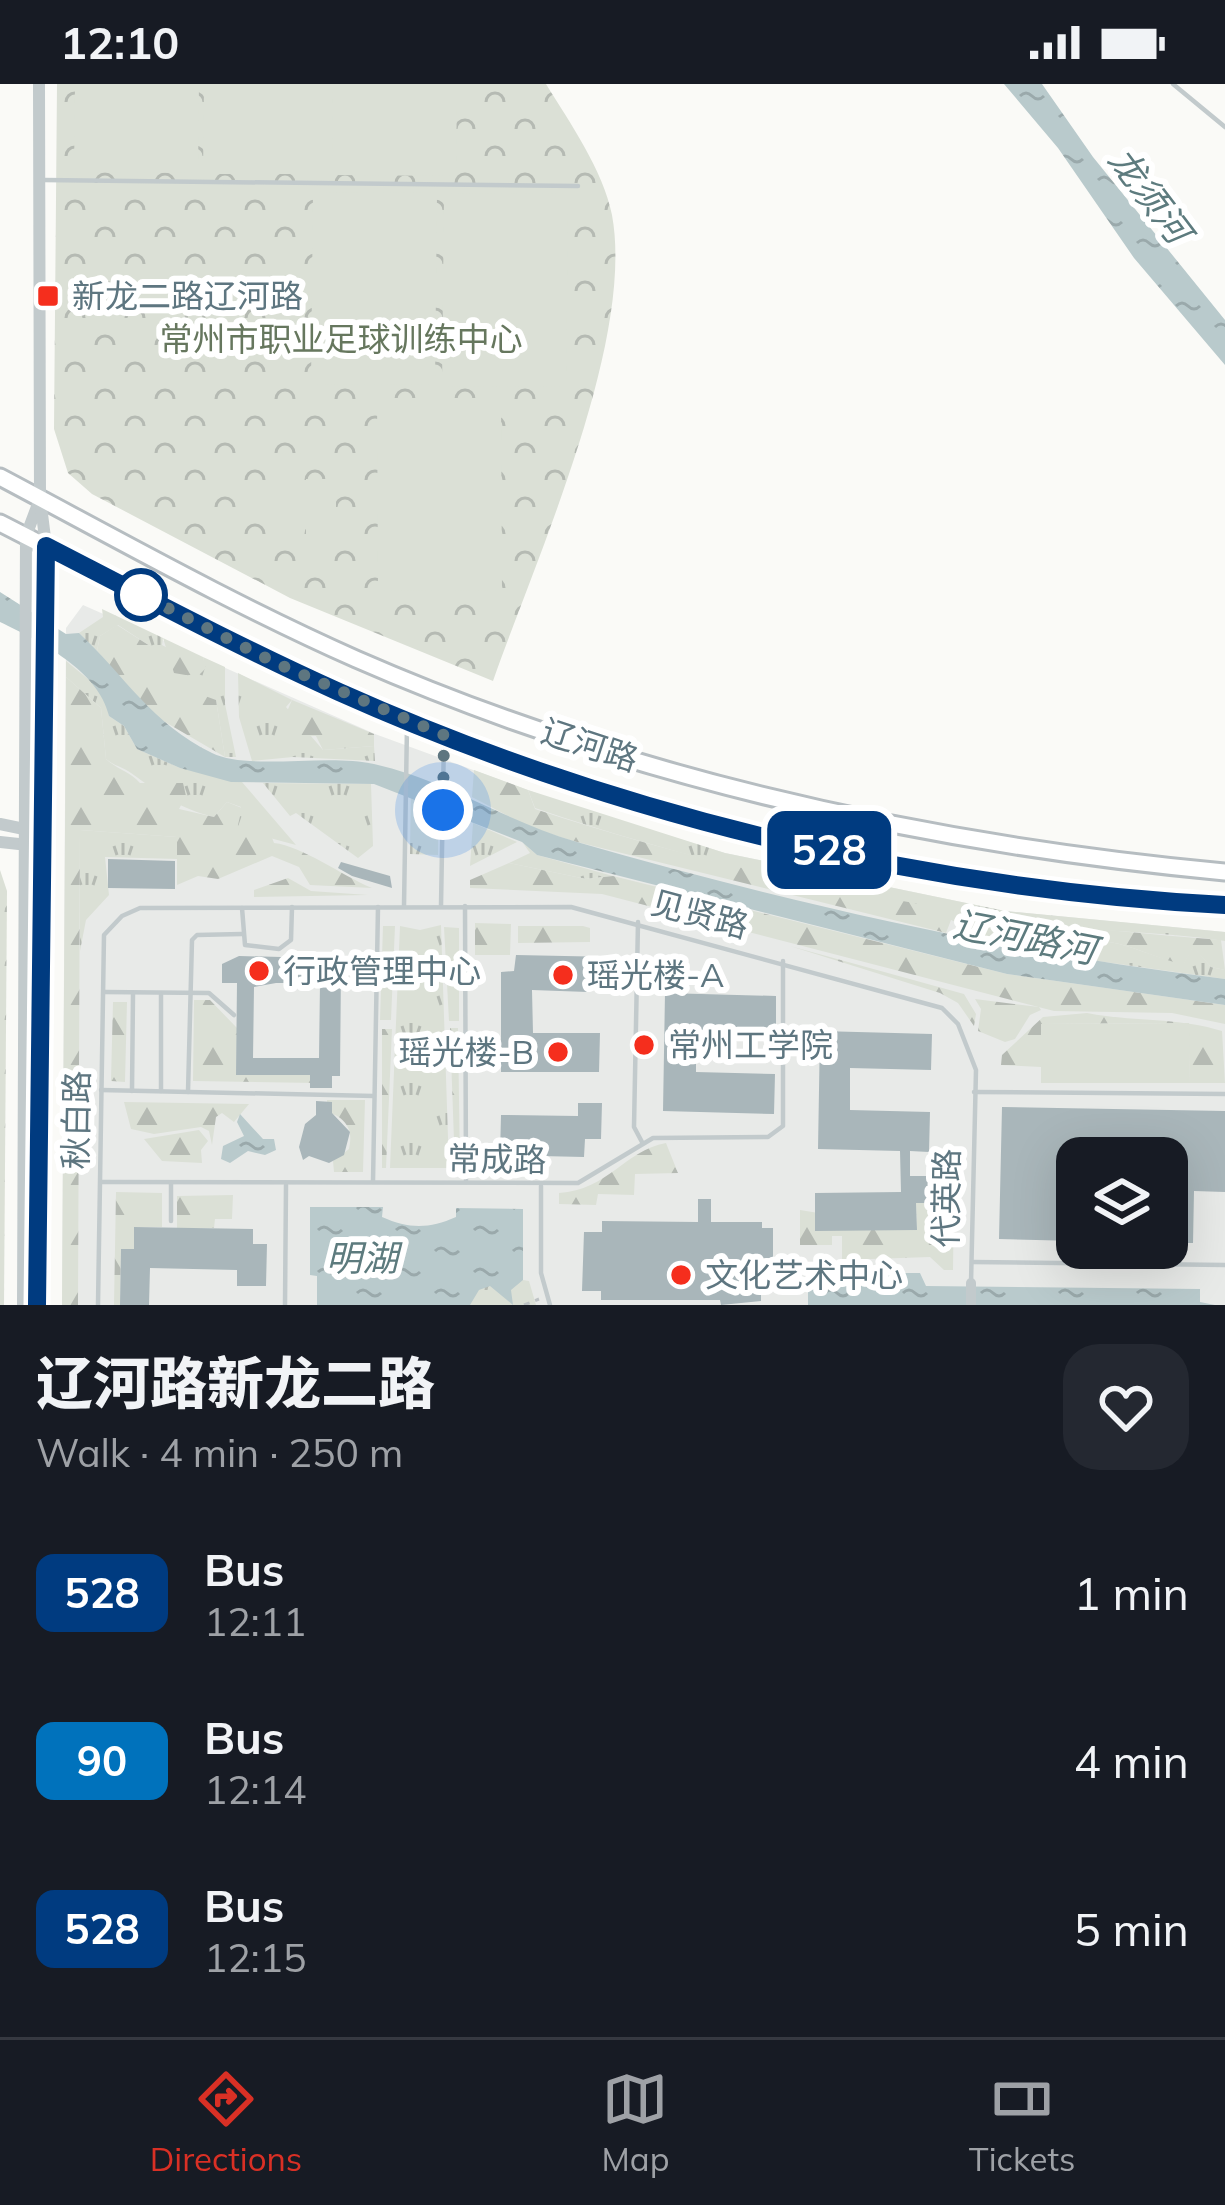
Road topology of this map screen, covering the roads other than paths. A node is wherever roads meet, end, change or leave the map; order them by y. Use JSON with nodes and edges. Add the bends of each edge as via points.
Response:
{"nodes":[{"id":1,"x":39,"y":84,"type":"edge"},
{"id":2,"x":1172,"y":84,"type":"edge"},
{"id":3,"x":1225,"y":127,"type":"edge"},
{"id":4,"x":38,"y":180,"type":"junction"},
{"id":5,"x":578,"y":186,"type":"dead end"},
{"id":6,"x":0,"y":477,"type":"edge"},
{"id":7,"x":40,"y":498,"type":"junction"},
{"id":8,"x":0,"y":523,"type":"edge"},
{"id":9,"x":26,"y":536,"type":"junction"},
{"id":10,"x":46,"y":546,"type":"junction"},
{"id":11,"x":407,"y":721,"type":"junction"},
{"id":12,"x":444,"y":735,"type":"junction"},
{"id":13,"x":0,"y":824,"type":"edge"},
{"id":14,"x":25,"y":827,"type":"junction"},
{"id":15,"x":40,"y":838,"type":"junction"},
{"id":16,"x":0,"y":842,"type":"edge"},
{"id":17,"x":26,"y":847,"type":"junction"},
{"id":18,"x":1225,"y":872,"type":"edge"},
{"id":19,"x":1225,"y":904,"type":"edge"},
{"id":20,"x":404,"y":906,"type":"junction"},
{"id":21,"x":441,"y":906,"type":"junction"},
{"id":22,"x":465,"y":906,"type":"junction"},
{"id":23,"x":242,"y":907,"type":"junction"},
{"id":24,"x":292,"y":907,"type":"junction"},
{"id":25,"x":378,"y":907,"type":"junction"},
{"id":26,"x":638,"y":922,"type":"junction"},
{"id":27,"x":242,"y":934,"type":"junction"},
{"id":28,"x":104,"y":935,"type":"joint"},
{"id":29,"x":783,"y":961,"type":"junction"},
{"id":30,"x":101,"y":992,"type":"junction"},
{"id":31,"x":133,"y":992,"type":"junction"},
{"id":32,"x":160,"y":993,"type":"junction"},
{"id":33,"x":189,"y":993,"type":"junction"},
{"id":34,"x":234,"y":1015,"type":"dead end"},
{"id":35,"x":101,"y":1090,"type":"junction"},
{"id":36,"x":132,"y":1090,"type":"junction"},
{"id":37,"x":160,"y":1091,"type":"junction"},
{"id":38,"x":188,"y":1092,"type":"junction"},
{"id":39,"x":974,"y":1092,"type":"junction"},
{"id":40,"x":1225,"y":1094,"type":"edge"},
{"id":41,"x":374,"y":1096,"type":"junction"},
{"id":42,"x":642,"y":1142,"type":"junction"},
{"id":43,"x":99,"y":1182,"type":"junction"},
{"id":44,"x":373,"y":1182,"type":"junction"},
{"id":45,"x":466,"y":1182,"type":"junction"},
{"id":46,"x":171,"y":1183,"type":"junction"},
{"id":47,"x":541,"y":1184,"type":"junction"},
{"id":48,"x":286,"y":1185,"type":"junction"},
{"id":49,"x":171,"y":1220,"type":"dead end"},
{"id":50,"x":972,"y":1262,"type":"junction"},
{"id":51,"x":1225,"y":1265,"type":"edge"},
{"id":52,"x":971,"y":1283,"type":"joint"},
{"id":53,"x":22,"y":1305,"type":"edge"},
{"id":54,"x":37,"y":1305,"type":"edge"},
{"id":55,"x":98,"y":1305,"type":"edge"},
{"id":56,"x":285,"y":1305,"type":"edge"},
{"id":57,"x":550,"y":1305,"type":"edge"},
{"id":58,"x":971,"y":1305,"type":"edge"}],
"edges":[{"from":1,"to":4,"type":"street"},
{"from":2,"to":3,"type":"lane"},
{"from":4,"to":5,"type":"lane"},
{"from":4,"to":7,"type":"street"},
{"from":6,"to":7,"type":"main road","name":"辽河路"},
{"from":7,"to":9,"type":"street"},
{"from":7,"to":10,"type":"street"},
{"from":7,"to":18,"type":"main road","name":"辽河路","via":[[355,658],[582,745],[883,823]]},
{"from":8,"to":9,"type":"main road","name":"辽河路"},
{"from":9,"to":10,"type":"main road","name":"辽河路"},
{"from":9,"to":14,"type":"street"},
{"from":10,"to":11,"type":"main road","name":"辽河路"},
{"from":10,"to":15,"type":"street"},
{"from":11,"to":12,"type":"main road","name":"辽河路"},
{"from":11,"to":20,"type":"lane"},
{"from":12,"to":19,"type":"main road","name":"辽河路","via":[[724,827],[858,856],[1107,898]]},
{"from":12,"to":21,"type":"lane"},
{"from":13,"to":14,"type":"street"},
{"from":14,"to":15,"type":"street"},
{"from":14,"to":17,"type":"street"},
{"from":15,"to":17,"type":"street"},
{"from":15,"to":54,"type":"street"},
{"from":16,"to":17,"type":"street"},
{"from":17,"to":53,"type":"street"},
{"from":20,"to":21,"type":"lane","name":"见贤路"},
{"from":20,"to":25,"type":"lane","name":"见贤路"},
{"from":21,"to":22,"type":"lane","name":"见贤路"},
{"from":22,"to":26,"type":"lane","name":"见贤路","via":[[571,907]]},
{"from":22,"to":45,"type":"lane"},
{"from":23,"to":24,"type":"lane","name":"见贤路"},
{"from":23,"to":27,"type":"lane"},
{"from":23,"to":28,"type":"lane","name":"见贤路","via":[[140,908]]},
{"from":24,"to":25,"type":"lane","name":"见贤路"},
{"from":24,"to":27,"type":"lane","via":[[287,945],[253,949]]},
{"from":25,"to":41,"type":"lane"},
{"from":26,"to":29,"type":"lane","name":"见贤路"},
{"from":26,"to":42,"type":"lane","via":[[634,1126]]},
{"from":27,"to":33,"type":"lane","via":[[192,940]]},
{"from":28,"to":30,"type":"lane","name":"秋白路"},
{"from":29,"to":39,"type":"lane","name":"见贤路","via":[[942,1008],[970,1047]]},
{"from":29,"to":42,"type":"lane","via":[[783,1126],[768,1137]]},
{"from":30,"to":31,"type":"lane"},
{"from":30,"to":35,"type":"lane","name":"秋白路"},
{"from":31,"to":32,"type":"lane"},
{"from":31,"to":36,"type":"lane"},
{"from":32,"to":33,"type":"lane"},
{"from":32,"to":37,"type":"lane"},
{"from":33,"to":34,"type":"lane","via":[[209,993]]},
{"from":33,"to":38,"type":"lane"},
{"from":35,"to":36,"type":"lane"},
{"from":35,"to":43,"type":"lane","name":"秋白路"},
{"from":36,"to":37,"type":"lane"},
{"from":37,"to":38,"type":"lane"},
{"from":38,"to":41,"type":"lane"},
{"from":39,"to":40,"type":"lane"},
{"from":39,"to":50,"type":"lane","name":"代英路"},
{"from":41,"to":44,"type":"lane"},
{"from":42,"to":47,"type":"lane","name":"常成路","via":[[578,1184]]},
{"from":43,"to":46,"type":"lane","name":"常成路"},
{"from":43,"to":55,"type":"lane","name":"秋白路"},
{"from":44,"to":45,"type":"lane","name":"常成路"},
{"from":44,"to":48,"type":"lane","name":"常成路"},
{"from":45,"to":47,"type":"lane","name":"常成路"},
{"from":46,"to":48,"type":"lane","name":"常成路"},
{"from":46,"to":49,"type":"lane"},
{"from":47,"to":57,"type":"lane","via":[[541,1274]]},
{"from":48,"to":56,"type":"lane"},
{"from":50,"to":51,"type":"lane"},
{"from":50,"to":52,"type":"lane","name":"代英路"},
{"from":52,"to":58,"type":"street","name":"代英路"}]}
